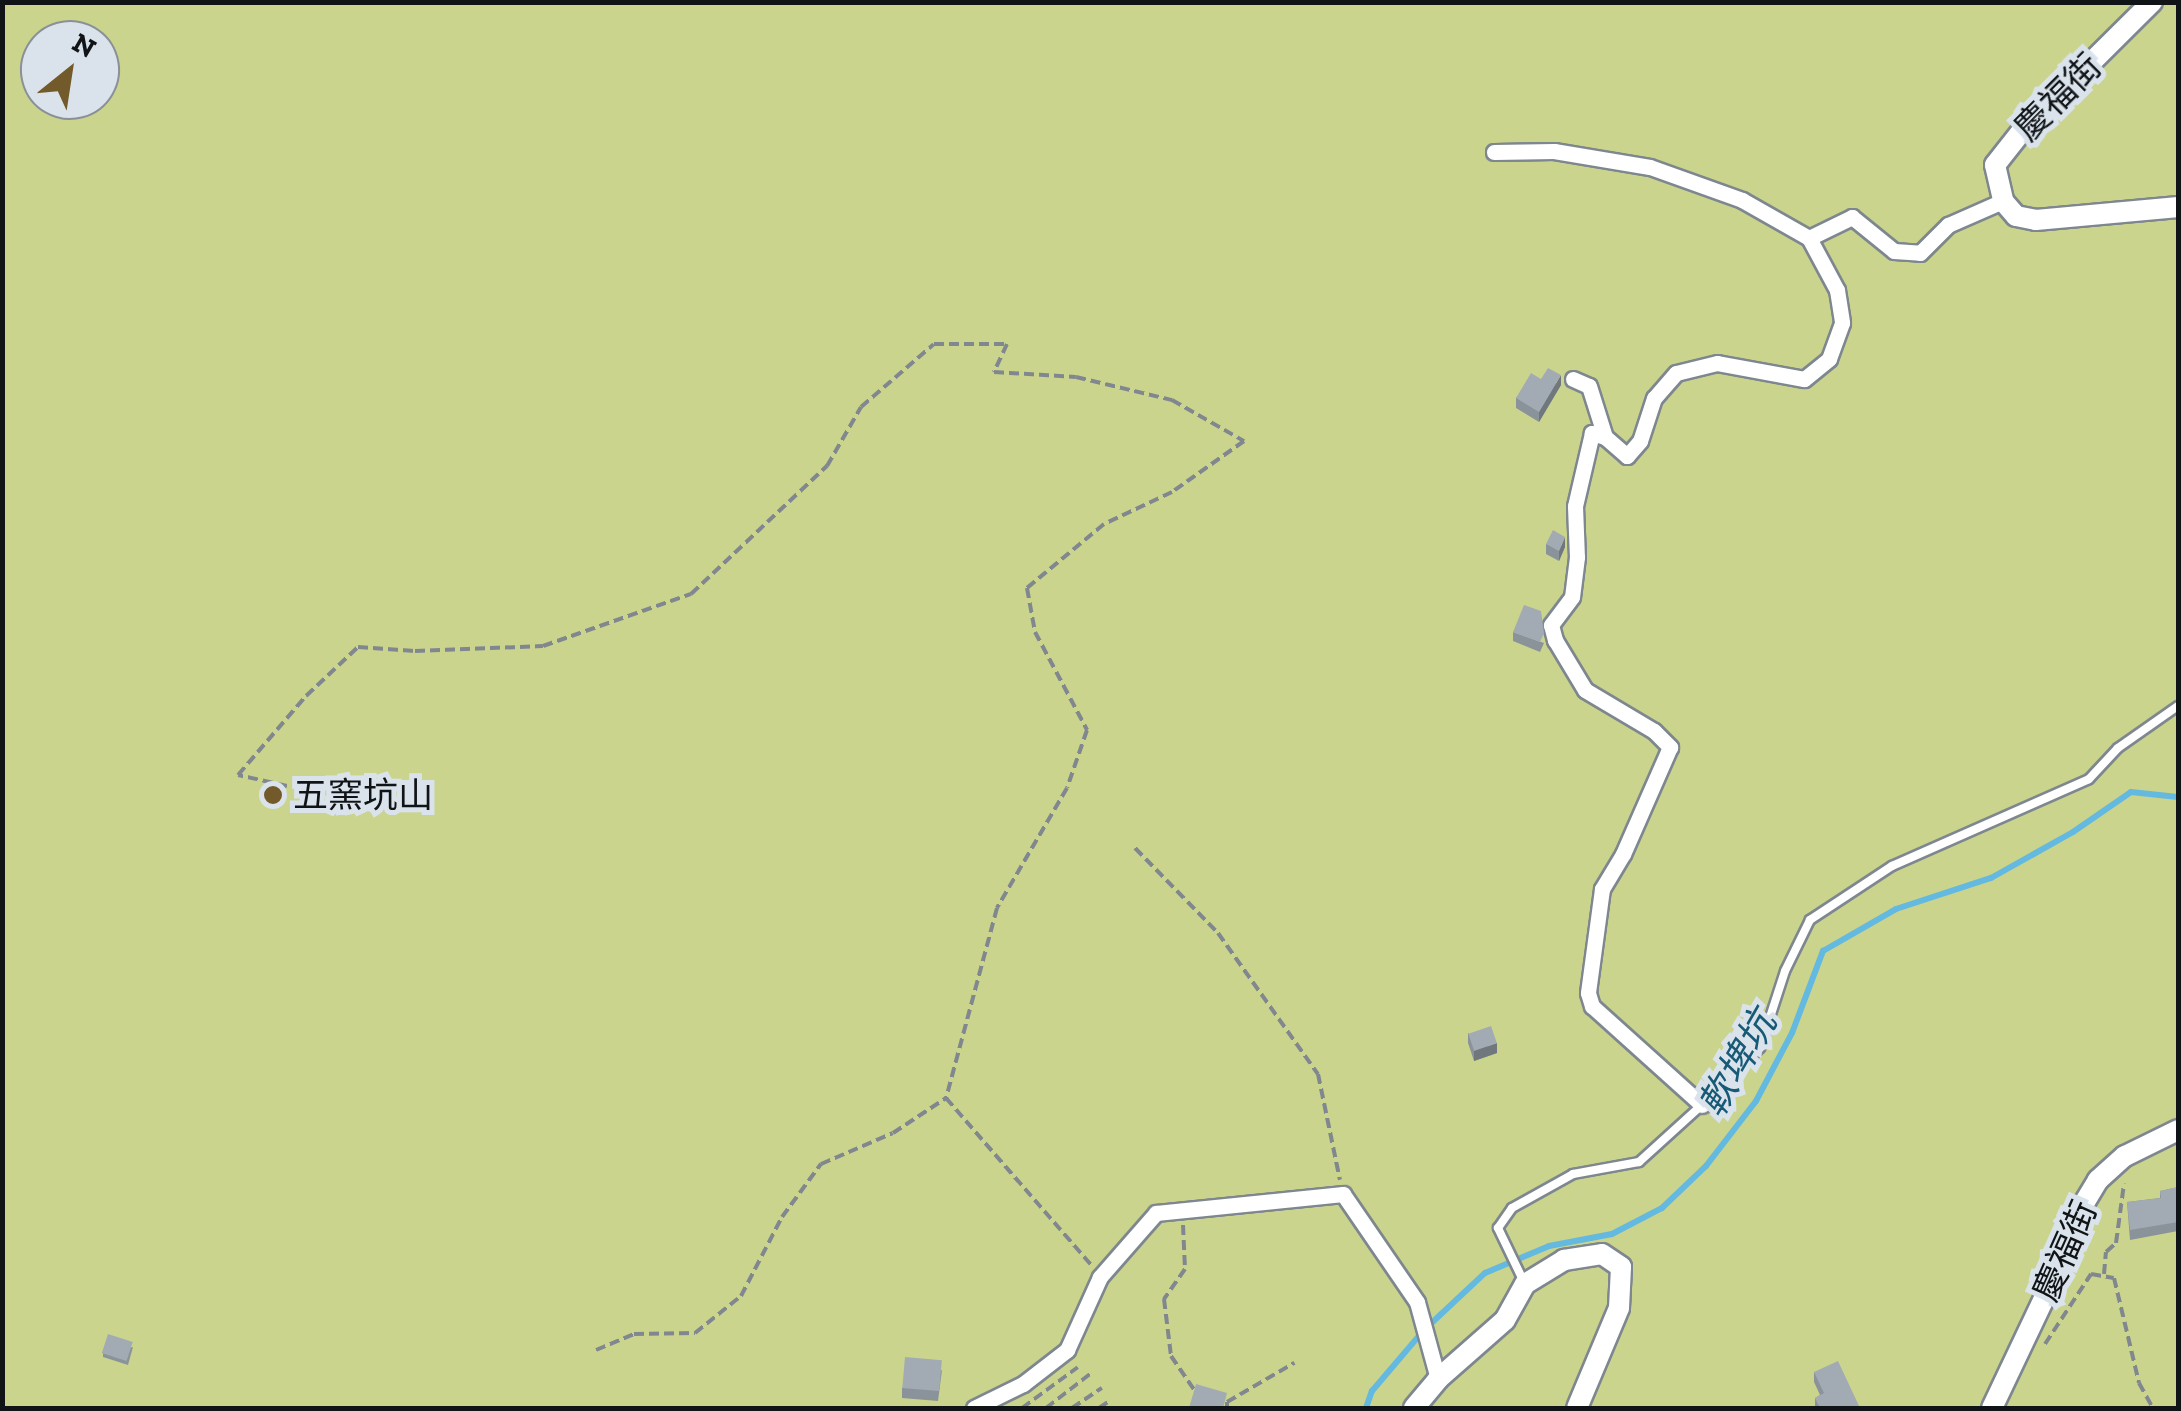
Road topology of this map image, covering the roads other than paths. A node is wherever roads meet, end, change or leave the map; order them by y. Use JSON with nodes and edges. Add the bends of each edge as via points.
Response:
{"nodes":[{"id":1,"x":2152,"y":2,"type":"edge"},
{"id":2,"x":1494,"y":152,"type":"dead end"},
{"id":3,"x":2004,"y":201,"type":"junction"},
{"id":4,"x":2178,"y":206,"type":"edge"},
{"id":5,"x":1809,"y":238,"type":"junction"},
{"id":6,"x":1573,"y":379,"type":"dead end"},
{"id":7,"x":1605,"y":437,"type":"junction"},
{"id":8,"x":2178,"y":706,"type":"edge"},
{"id":9,"x":1702,"y":1105,"type":"junction"},
{"id":10,"x":2178,"y":1130,"type":"edge"},
{"id":11,"x":1525,"y":1284,"type":"junction"},
{"id":12,"x":1438,"y":1378,"type":"junction"},
{"id":13,"x":974,"y":1408,"type":"edge"},
{"id":14,"x":1414,"y":1408,"type":"edge"},
{"id":15,"x":1577,"y":1408,"type":"edge"},
{"id":16,"x":1992,"y":1408,"type":"edge"}],
"edges":[{"from":1,"to":3,"type":"street","name":"慶福街","via":[[2002,153],[1995,165]]},
{"from":2,"to":5,"type":"street","via":[[1554,150],[1650,167],[1742,200]]},
{"from":3,"to":4,"type":"street","via":[[2016,216],[2036,220]]},
{"from":3,"to":5,"type":"street","via":[[1948,225],[1920,254],[1894,251],[1852,217]]},
{"from":5,"to":7,"type":"street","via":[[1836,290],[1842,323],[1828,360],[1804,379],[1716,363],[1676,373],[1654,398],[1640,442],[1627,456]]},
{"from":6,"to":7,"type":"street","via":[[1589,386]]},
{"from":7,"to":9,"type":"street","via":[[1592,433],[1575,506],[1572,597],[1551,625],[1554,640],[1586,690],[1670,748],[1602,889],[1588,994],[1592,1006]]},
{"from":8,"to":9,"type":"lane","via":[[2118,748],[2088,779],[1892,866],[1810,920],[1760,1048]]},
{"from":9,"to":11,"type":"lane","via":[[1639,1162],[1573,1174],[1512,1208],[1498,1228]]},
{"from":10,"to":16,"type":"street","name":"慶福街","via":[[2126,1156],[2098,1180]]},
{"from":11,"to":12,"type":"street","via":[[1505,1320]]},
{"from":11,"to":15,"type":"street","via":[[1564,1260],[1602,1254],[1621,1267],[1619,1308]]},
{"from":12,"to":13,"type":"street","via":[[1417,1302],[1343,1194],[1156,1213],[1100,1277],[1067,1350],[1023,1384]]},
{"from":12,"to":14,"type":"street"}]}
